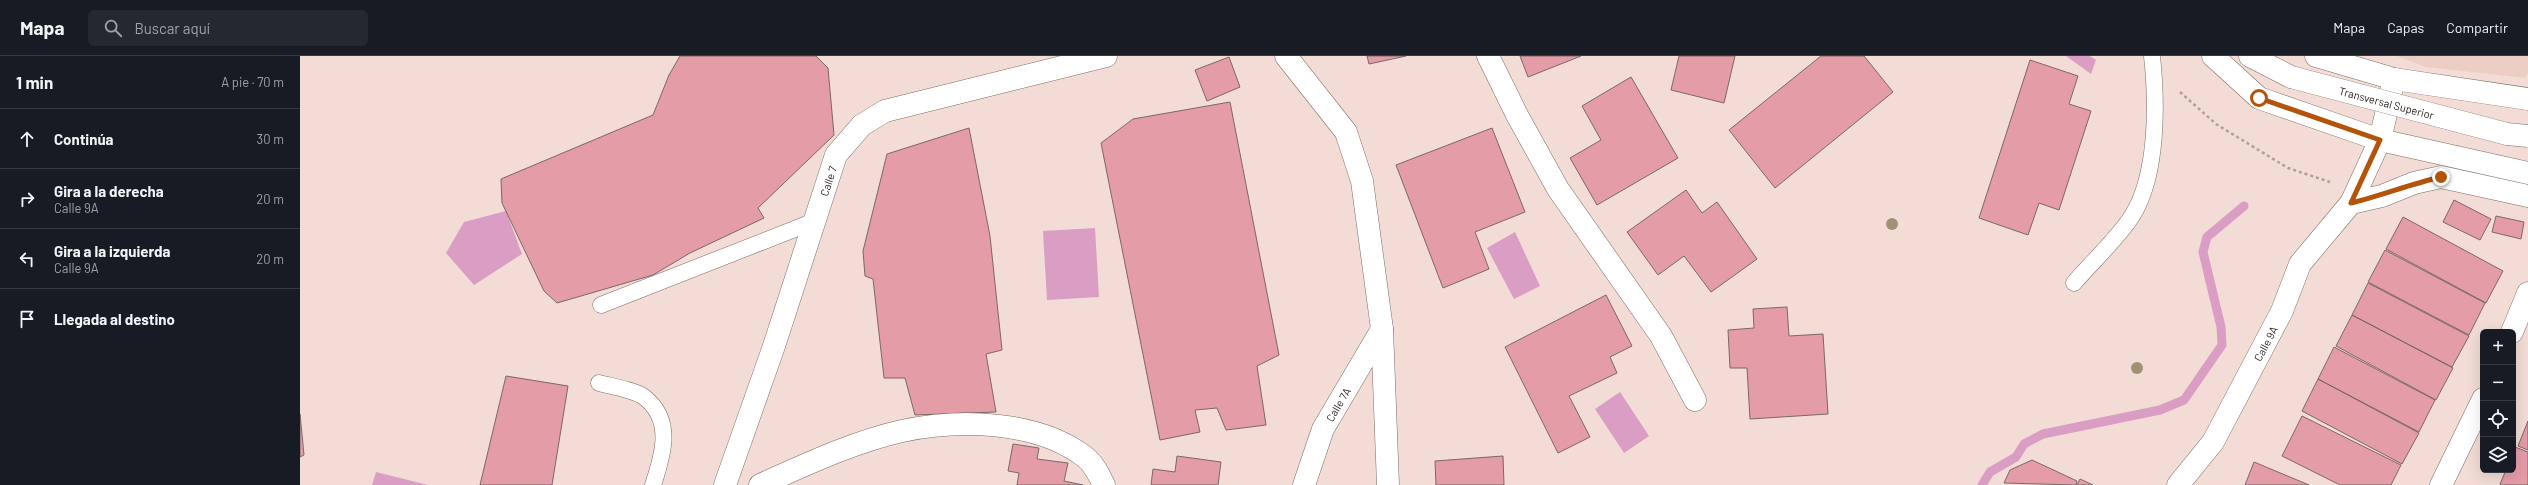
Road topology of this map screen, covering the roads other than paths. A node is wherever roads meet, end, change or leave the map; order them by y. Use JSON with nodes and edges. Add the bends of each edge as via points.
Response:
{"nodes":[{"id":1,"x":1106,"y":56,"type":"edge"},
{"id":2,"x":1286,"y":56,"type":"edge"},
{"id":3,"x":1488,"y":56,"type":"edge"},
{"id":4,"x":2213,"y":56,"type":"edge"},
{"id":5,"x":2250,"y":56,"type":"edge"},
{"id":6,"x":2316,"y":56,"type":"edge"},
{"id":7,"x":2153,"y":63,"type":"edge"},
{"id":8,"x":2394,"y":79,"type":"junction"},
{"id":9,"x":2528,"y":100,"type":"edge"},
{"id":10,"x":2528,"y":136,"type":"edge"},
{"id":11,"x":2380,"y":140,"type":"junction"},
{"id":12,"x":2528,"y":172,"type":"edge"},
{"id":13,"x":2528,"y":196,"type":"edge"},
{"id":14,"x":2351,"y":203,"type":"junction"},
{"id":15,"x":815,"y":221,"type":"junction"},
{"id":16,"x":2074,"y":283,"type":"dead end"},
{"id":17,"x":2528,"y":293,"type":"edge"},
{"id":18,"x":601,"y":305,"type":"dead end"},
{"id":19,"x":1382,"y":328,"type":"junction"},
{"id":20,"x":2513,"y":329,"type":"edge"},
{"id":21,"x":599,"y":383,"type":"dead end"},
{"id":22,"x":1695,"y":400,"type":"dead end"},
{"id":23,"x":2482,"y":401,"type":"edge"},
{"id":24,"x":653,"y":485,"type":"edge"},
{"id":25,"x":725,"y":485,"type":"edge"},
{"id":26,"x":760,"y":485,"type":"edge"},
{"id":27,"x":1104,"y":485,"type":"edge"},
{"id":28,"x":1304,"y":485,"type":"edge"},
{"id":29,"x":1388,"y":485,"type":"edge"},
{"id":30,"x":2178,"y":485,"type":"edge"},
{"id":31,"x":2442,"y":485,"type":"edge"}],
"edges":[{"from":1,"to":15,"type":"street","name":"Calle 7","via":[[885,111],[862,125],[836,155]]},
{"from":2,"to":19,"type":"street","via":[[1346,132],[1362,181]]},
{"from":3,"to":22,"type":"street","via":[[1558,189],[1661,336]]},
{"from":4,"to":11,"type":"street","via":[[2259,98]]},
{"from":5,"to":10,"type":"street","name":"Transversal Superior","bridge":true,"via":[[2291,77],[2507,134]]},
{"from":6,"to":8,"type":"street"},
{"from":7,"to":16,"type":"lane","via":[[2151,170],[2132,216]]},
{"from":8,"to":9,"type":"street"},
{"from":8,"to":11,"type":"street","name":"Calle 9A"},
{"from":11,"to":12,"type":"street"},
{"from":11,"to":14,"type":"street","name":"Calle 9A"},
{"from":13,"to":14,"type":"street","via":[[2441,177]]},
{"from":14,"to":30,"type":"street","name":"Calle 9A","via":[[2300,264],[2282,311],[2212,442]]},
{"from":15,"to":18,"type":"lane"},
{"from":15,"to":25,"type":"street","name":"Calle 7"},
{"from":17,"to":20,"type":"street"},
{"from":19,"to":28,"type":"street","name":"Calle 7A","via":[[1323,429]]},
{"from":19,"to":29,"type":"street"},
{"from":21,"to":24,"type":"lane","via":[[643,396],[658,411],[665,440]]},
{"from":23,"to":31,"type":"street"},
{"from":26,"to":27,"type":"street","via":[[806,465],[902,431],[953,425],[1004,426],[1053,437],[1086,458]]}]}
